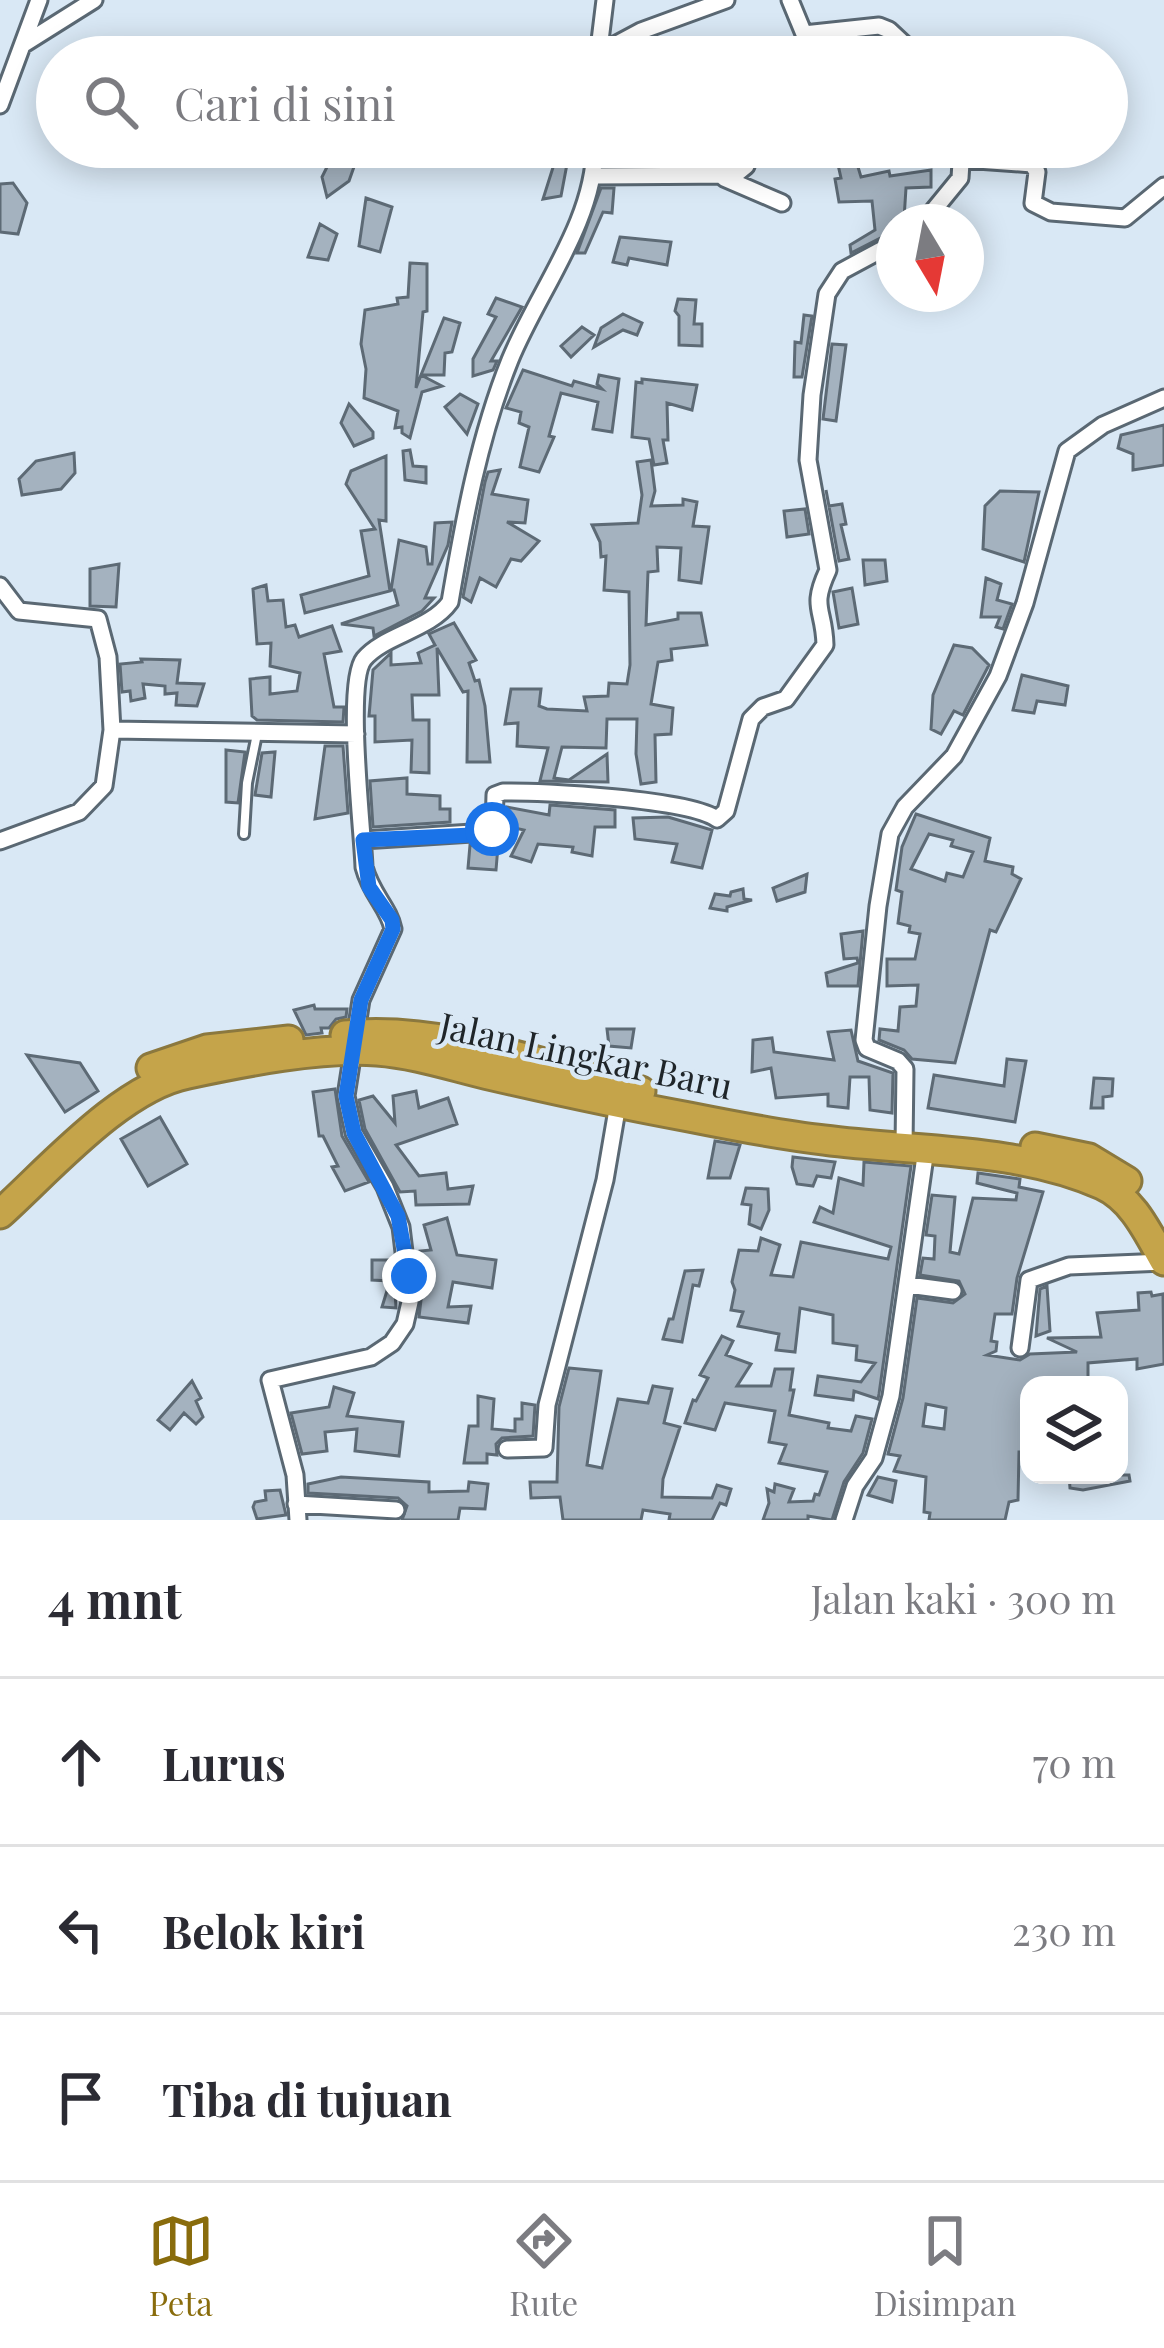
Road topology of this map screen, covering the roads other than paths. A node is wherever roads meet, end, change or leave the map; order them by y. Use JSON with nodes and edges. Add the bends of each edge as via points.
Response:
{"nodes":[{"id":1,"x":39,"y":0,"type":"edge"},
{"id":2,"x":94,"y":0,"type":"edge"},
{"id":3,"x":605,"y":0,"type":"edge"},
{"id":4,"x":726,"y":0,"type":"edge"},
{"id":5,"x":790,"y":0,"type":"edge"},
{"id":6,"x":36,"y":36,"type":"edge"},
{"id":7,"x":37,"y":36,"type":"edge"},
{"id":8,"x":600,"y":36,"type":"edge"},
{"id":9,"x":631,"y":36,"type":"edge"},
{"id":10,"x":895,"y":36,"type":"edge"},
{"id":11,"x":24,"y":44,"type":"junction"},
{"id":12,"x":0,"y":106,"type":"edge"},
{"id":13,"x":596,"y":168,"type":"edge"},
{"id":14,"x":743,"y":168,"type":"edge"},
{"id":15,"x":960,"y":168,"type":"edge"},
{"id":16,"x":1034,"y":168,"type":"edge"},
{"id":17,"x":596,"y":176,"type":"junction"},
{"id":18,"x":722,"y":176,"type":"junction"},
{"id":19,"x":1164,"y":186,"type":"edge"},
{"id":20,"x":782,"y":203,"type":"dead end"},
{"id":21,"x":939,"y":204,"type":"edge"},
{"id":22,"x":876,"y":253,"type":"edge"},
{"id":23,"x":1164,"y":398,"type":"edge"},
{"id":24,"x":0,"y":586,"type":"edge"},
{"id":25,"x":112,"y":730,"type":"junction"},
{"id":26,"x":258,"y":733,"type":"junction"},
{"id":27,"x":356,"y":734,"type":"junction"},
{"id":28,"x":244,"y":834,"type":"dead end"},
{"id":29,"x":363,"y":840,"type":"junction"},
{"id":30,"x":0,"y":841,"type":"edge"},
{"id":31,"x":355,"y":1042,"type":"junction"},
{"id":32,"x":618,"y":1104,"type":"junction"},
{"id":33,"x":912,"y":1141,"type":"junction"},
{"id":34,"x":0,"y":1192,"type":"edge"},
{"id":35,"x":0,"y":1214,"type":"edge"},
{"id":36,"x":1164,"y":1227,"type":"edge"},
{"id":37,"x":1164,"y":1261,"type":"edge"},
{"id":38,"x":908,"y":1285,"type":"junction"},
{"id":39,"x":953,"y":1291,"type":"dead end"},
{"id":40,"x":1020,"y":1348,"type":"dead end"},
{"id":41,"x":507,"y":1450,"type":"dead end"},
{"id":42,"x":396,"y":1510,"type":"dead end"},
{"id":43,"x":297,"y":1512,"type":"edge"},
{"id":44,"x":844,"y":1520,"type":"edge"}],
"edges":[{"from":1,"to":11,"type":"street"},
{"from":2,"to":7,"type":"street"},
{"from":3,"to":8,"type":"street"},
{"from":4,"to":9,"type":"street"},
{"from":5,"to":10,"type":"street","via":[[804,34],[879,26]]},
{"from":6,"to":11,"type":"street"},
{"from":11,"to":12,"type":"street"},
{"from":13,"to":17,"type":"street"},
{"from":14,"to":18,"type":"street"},
{"from":15,"to":21,"type":"street"},
{"from":16,"to":19,"type":"street","via":[[1033,203],[1051,212],[1125,218]]},
{"from":17,"to":18,"type":"street"},
{"from":17,"to":27,"type":"street","via":[[493,406],[450,602],[363,660]]},
{"from":18,"to":20,"type":"street"},
{"from":22,"to":29,"type":"street","via":[[842,271],[827,294],[812,395],[808,460],[828,570],[816,604],[824,645],[786,699],[751,719],[726,812],[717,819],[628,800],[503,792],[495,795],[488,832]]},
{"from":23,"to":33,"type":"street","via":[[1102,424],[1067,451],[998,676],[954,756],[890,834],[864,1040],[905,1069]]},
{"from":24,"to":25,"type":"street","via":[[19,610],[98,619]]},
{"from":25,"to":26,"type":"street"},
{"from":25,"to":30,"type":"street","via":[[104,786],[87,806]]},
{"from":26,"to":27,"type":"street"},
{"from":26,"to":28,"type":"lane"},
{"from":27,"to":29,"type":"street"},
{"from":29,"to":31,"type":"street","via":[[369,887],[393,929],[361,1000]]},
{"from":31,"to":32,"type":"highway","name":"Jalan Lingkar Baru"},
{"from":31,"to":33,"type":"highway","name":"Jalan Lingkar Baru","via":[[388,1032],[474,1047],[688,1104]]},
{"from":31,"to":34,"type":"highway","name":"Jalan Lingkar Baru","via":[[207,1048],[140,1072]]},
{"from":31,"to":35,"type":"highway","name":"Jalan Lingkar Baru","via":[[157,1084]]},
{"from":31,"to":43,"type":"street","via":[[349,1113],[398,1216],[410,1302],[401,1334],[371,1357],[269,1380]]},
{"from":32,"to":33,"type":"highway","name":"Jalan Lingkar Baru","via":[[825,1141]]},
{"from":32,"to":41,"type":"street","via":[[547,1405],[544,1448]]},
{"from":33,"to":36,"type":"highway","name":"Jalan Lingkar Baru","via":[[1024,1144],[1089,1158],[1138,1190]]},
{"from":33,"to":37,"type":"highway","name":"Jalan Lingkar Baru","via":[[1108,1187],[1135,1212]]},
{"from":33,"to":38,"type":"street"},
{"from":37,"to":40,"type":"street","via":[[1069,1266],[1029,1280]]},
{"from":38,"to":39,"type":"street"},
{"from":38,"to":44,"type":"street","via":[[891,1396],[874,1458]]},
{"from":42,"to":43,"type":"street"}]}
